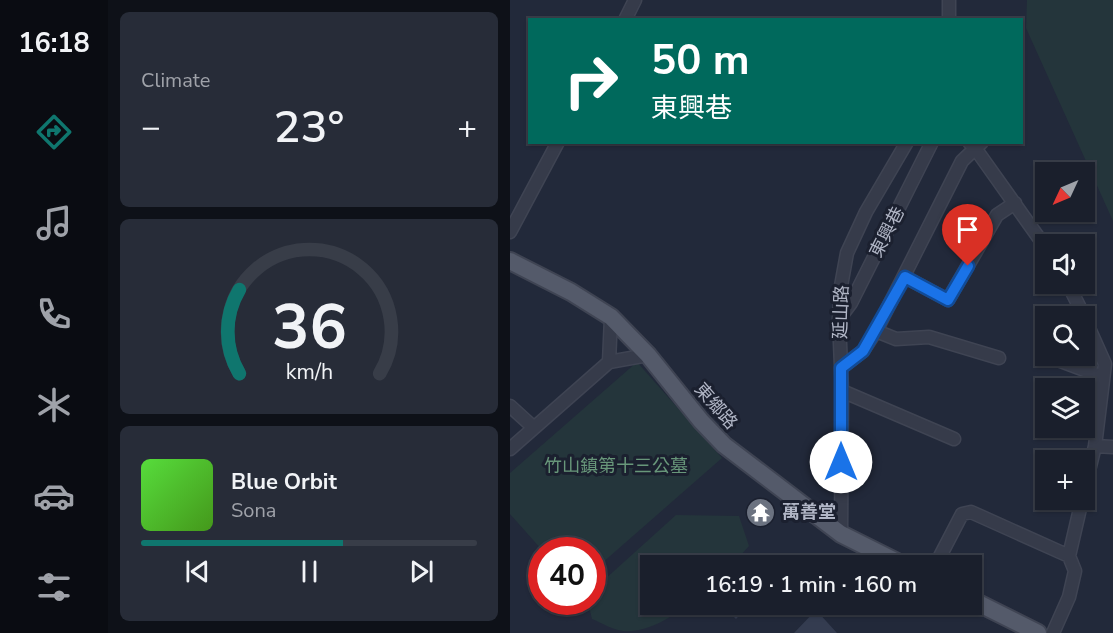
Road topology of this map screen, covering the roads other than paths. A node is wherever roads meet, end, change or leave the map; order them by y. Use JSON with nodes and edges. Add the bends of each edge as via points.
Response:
{"nodes":[{"id":1,"x":635,"y":0,"type":"edge"},
{"id":2,"x":950,"y":0,"type":"edge"},
{"id":3,"x":626,"y":18,"type":"edge"},
{"id":4,"x":949,"y":18,"type":"edge"},
{"id":5,"x":557,"y":144,"type":"edge"},
{"id":6,"x":906,"y":144,"type":"edge"},
{"id":7,"x":931,"y":144,"type":"edge"},
{"id":8,"x":975,"y":144,"type":"edge"},
{"id":9,"x":1015,"y":203,"type":"junction"},
{"id":10,"x":510,"y":232,"type":"edge"},
{"id":11,"x":1036,"y":234,"type":"edge"},
{"id":12,"x":510,"y":261,"type":"edge"},
{"id":13,"x":905,"y":277,"type":"junction"},
{"id":14,"x":611,"y":316,"type":"junction"},
{"id":15,"x":839,"y":319,"type":"junction"},
{"id":16,"x":876,"y":331,"type":"junction"},
{"id":17,"x":1095,"y":342,"type":"edge"},
{"id":18,"x":648,"y":355,"type":"junction"},
{"id":19,"x":999,"y":358,"type":"dead end"},
{"id":20,"x":609,"y":362,"type":"junction"},
{"id":21,"x":1074,"y":366,"type":"edge"},
{"id":22,"x":841,"y":368,"type":"junction"},
{"id":23,"x":1103,"y":377,"type":"junction"},
{"id":24,"x":842,"y":391,"type":"junction"},
{"id":25,"x":510,"y":406,"type":"edge"},
{"id":26,"x":533,"y":427,"type":"junction"},
{"id":27,"x":954,"y":439,"type":"dead end"},
{"id":28,"x":1095,"y":446,"type":"junction"},
{"id":29,"x":1113,"y":447,"type":"edge"},
{"id":30,"x":510,"y":449,"type":"edge"},
{"id":31,"x":1094,"y":450,"type":"edge"},
{"id":32,"x":1080,"y":510,"type":"edge"},
{"id":33,"x":841,"y":534,"type":"junction"},
{"id":34,"x":883,"y":555,"type":"edge"},
{"id":35,"x":941,"y":555,"type":"edge"},
{"id":36,"x":1070,"y":556,"type":"junction"},
{"id":37,"x":982,"y":605,"type":"edge"},
{"id":38,"x":1038,"y":633,"type":"edge"},
{"id":39,"x":1053,"y":633,"type":"edge"}],
"edges":[{"from":1,"to":3,"type":"street"},
{"from":2,"to":4,"type":"street"},
{"from":5,"to":10,"type":"street"},
{"from":6,"to":15,"type":"street","name":"延山路","via":[[847,253]]},
{"from":7,"to":15,"type":"street","name":"東興巷","via":[[851,303]]},
{"from":8,"to":9,"type":"street","name":"東興巷"},
{"from":8,"to":13,"type":"street","name":"東興巷","via":[[962,161]]},
{"from":9,"to":11,"type":"street","name":"東興巷"},
{"from":9,"to":13,"type":"street","name":"東興巷","via":[[997,215],[948,300]]},
{"from":12,"to":14,"type":"main road","name":"東鄉路"},
{"from":13,"to":16,"type":"street","name":"東興巷"},
{"from":14,"to":18,"type":"main road","name":"東鄉路"},
{"from":14,"to":20,"type":"street"},
{"from":15,"to":22,"type":"street","name":"延山路"},
{"from":16,"to":19,"type":"street","via":[[896,339],[929,337]]},
{"from":16,"to":22,"type":"street","name":"東興巷","via":[[863,351]]},
{"from":17,"to":23,"type":"street","via":[[1105,364]]},
{"from":18,"to":20,"type":"street"},
{"from":18,"to":33,"type":"main road","name":"東鄉路","via":[[724,445]]},
{"from":20,"to":26,"type":"street"},
{"from":21,"to":23,"type":"street"},
{"from":22,"to":24,"type":"street","name":"延山路"},
{"from":23,"to":28,"type":"street"},
{"from":24,"to":27,"type":"street"},
{"from":24,"to":33,"type":"street","name":"延山路"},
{"from":25,"to":26,"type":"street"},
{"from":26,"to":30,"type":"street"},
{"from":28,"to":29,"type":"street"},
{"from":28,"to":31,"type":"street"},
{"from":32,"to":36,"type":"street"},
{"from":33,"to":34,"type":"main road","name":"東鄉路"},
{"from":35,"to":36,"type":"street","via":[[962,514],[971,512]]},
{"from":36,"to":39,"type":"street","via":[[1075,571],[1069,597]]},
{"from":37,"to":38,"type":"main road"}]}
